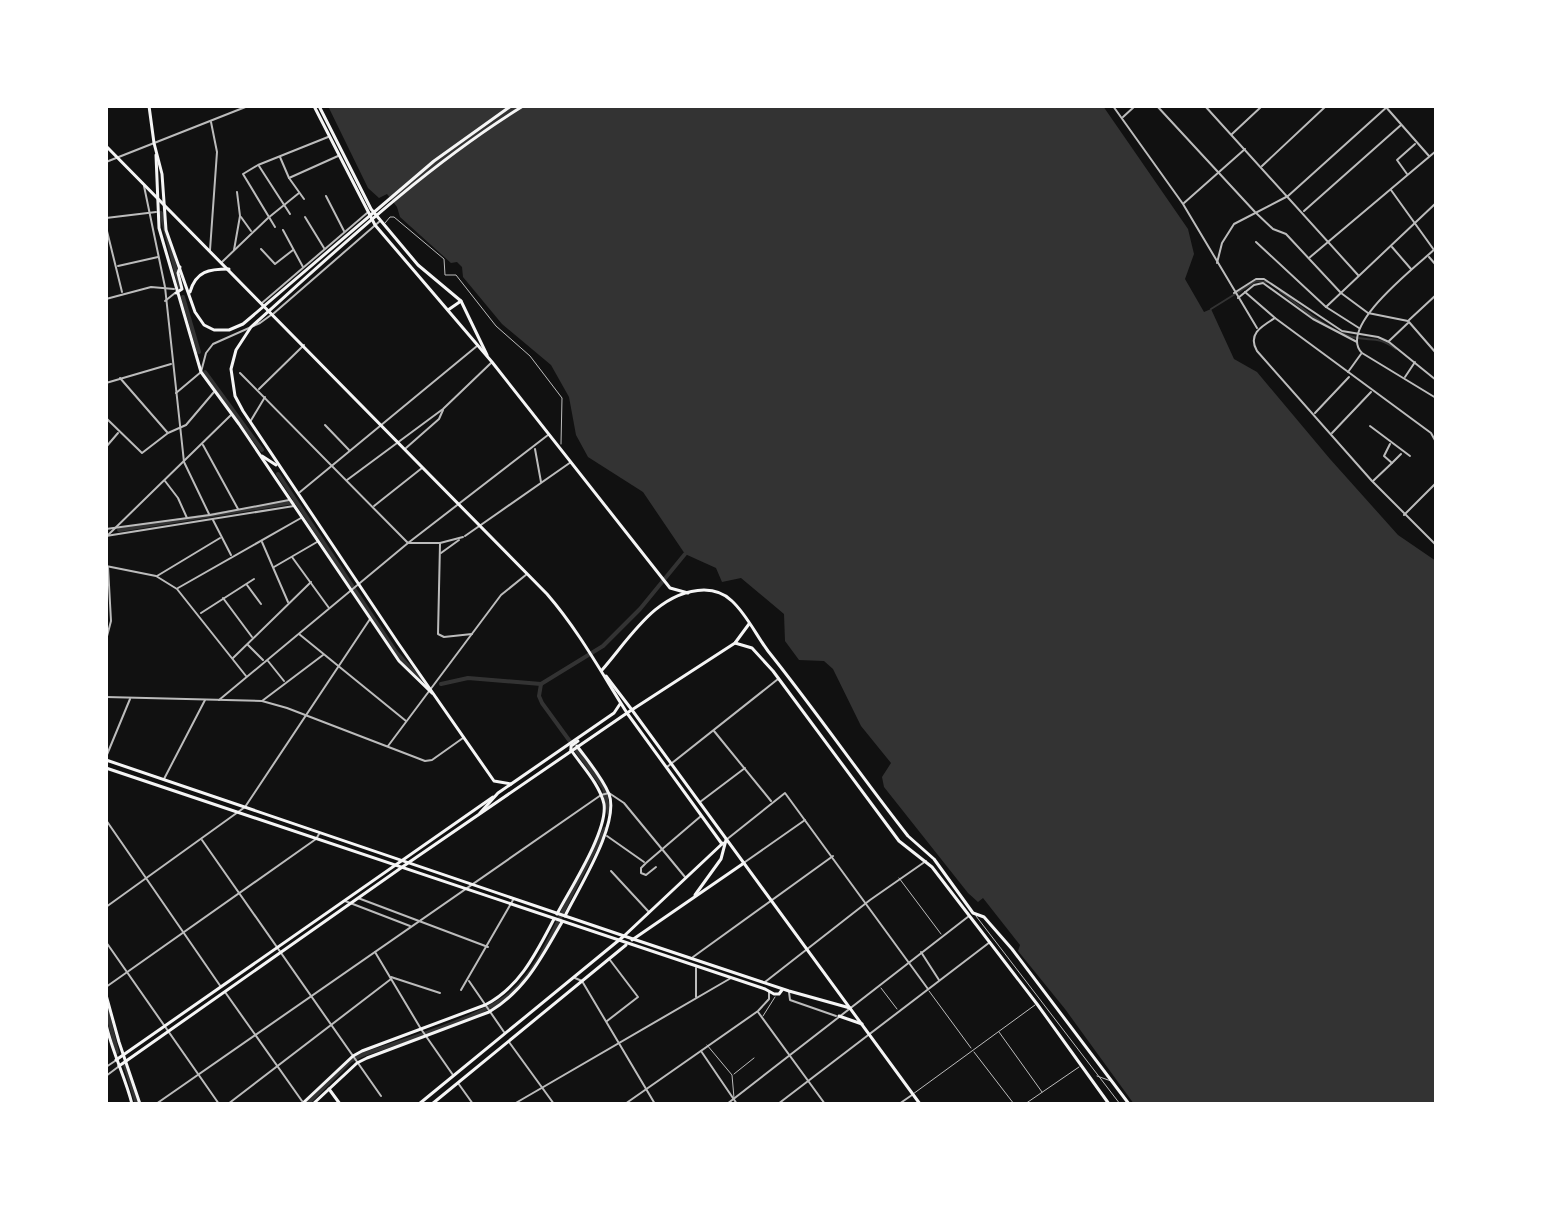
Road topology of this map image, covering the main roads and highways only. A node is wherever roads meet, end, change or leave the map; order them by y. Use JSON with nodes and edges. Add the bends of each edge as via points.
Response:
{"nodes":[{"id":1,"x":149,"y":106,"type":"edge"},
{"id":2,"x":317,"y":106,"type":"edge"},
{"id":3,"x":511,"y":106,"type":"edge"},
{"id":4,"x":523,"y":106,"type":"edge"},
{"id":5,"x":106,"y":146,"type":"edge"},
{"id":6,"x":156,"y":155,"type":"junction"},
{"id":7,"x":157,"y":195,"type":"junction"},
{"id":8,"x":164,"y":202,"type":"junction"},
{"id":9,"x":369,"y":211,"type":"junction"},
{"id":10,"x":180,"y":267,"type":"junction"},
{"id":11,"x":229,"y":269,"type":"junction"},
{"id":12,"x":176,"y":291,"type":"junction"},
{"id":13,"x":190,"y":292,"type":"junction"},
{"id":14,"x":461,"y":301,"type":"junction"},
{"id":15,"x":448,"y":310,"type":"junction"},
{"id":16,"x":480,"y":344,"type":"junction"},
{"id":17,"x":260,"y":454,"type":"junction"},
{"id":18,"x":279,"y":467,"type":"junction"},
{"id":19,"x":335,"y":552,"type":"junction"},
{"id":20,"x":332,"y":562,"type":"junction"},
{"id":21,"x":689,"y":593,"type":"junction"},
{"id":22,"x":749,"y":624,"type":"junction"},
{"id":23,"x":735,"y":643,"type":"junction"},
{"id":24,"x":602,"y":670,"type":"junction"},
{"id":25,"x":430,"y":689,"type":"junction"},
{"id":26,"x":619,"y":701,"type":"junction"},
{"id":27,"x":630,"y":711,"type":"junction"},
{"id":28,"x":573,"y":745,"type":"junction"},
{"id":29,"x":571,"y":750,"type":"junction"},
{"id":30,"x":106,"y":759,"type":"edge"},
{"id":31,"x":669,"y":765,"type":"junction"},
{"id":32,"x":106,"y":768,"type":"edge"},
{"id":33,"x":494,"y":781,"type":"junction"},
{"id":34,"x":511,"y":784,"type":"junction"},
{"id":35,"x":498,"y":793,"type":"junction"},
{"id":36,"x":480,"y":813,"type":"junction"},
{"id":37,"x":724,"y":842,"type":"junction"},
{"id":38,"x":401,"y":860,"type":"junction"},
{"id":39,"x":408,"y":863,"type":"junction"},
{"id":40,"x":744,"y":863,"type":"junction"},
{"id":41,"x":394,"y":866,"type":"junction"},
{"id":42,"x":402,"y":867,"type":"junction"},
{"id":43,"x":692,"y":899,"type":"junction"},
{"id":44,"x":558,"y":914,"type":"junction"},
{"id":45,"x":972,"y":915,"type":"junction"},
{"id":46,"x":564,"y":916,"type":"junction"},
{"id":47,"x":558,"y":920,"type":"junction"},
{"id":48,"x":624,"y":936,"type":"junction"},
{"id":49,"x":633,"y":939,"type":"junction"},
{"id":50,"x":617,"y":941,"type":"junction"},
{"id":51,"x":627,"y":944,"type":"junction"},
{"id":52,"x":782,"y":989,"type":"junction"},
{"id":53,"x":106,"y":995,"type":"edge"},
{"id":54,"x":850,"y":1008,"type":"junction"},
{"id":55,"x":839,"y":1016,"type":"road end"},
{"id":56,"x":106,"y":1024,"type":"edge"},
{"id":57,"x":862,"y":1024,"type":"junction"},
{"id":58,"x":123,"y":1056,"type":"junction"},
{"id":59,"x":116,"y":1060,"type":"junction"},
{"id":60,"x":126,"y":1062,"type":"junction"},
{"id":61,"x":119,"y":1066,"type":"junction"},
{"id":62,"x":329,"y":1089,"type":"junction"},
{"id":63,"x":132,"y":1104,"type":"edge"},
{"id":64,"x":140,"y":1104,"type":"edge"},
{"id":65,"x":303,"y":1104,"type":"edge"},
{"id":66,"x":313,"y":1104,"type":"edge"},
{"id":67,"x":340,"y":1104,"type":"edge"},
{"id":68,"x":419,"y":1104,"type":"edge"},
{"id":69,"x":432,"y":1104,"type":"edge"},
{"id":70,"x":920,"y":1104,"type":"edge"},
{"id":71,"x":1109,"y":1104,"type":"edge"},
{"id":72,"x":1129,"y":1104,"type":"edge"}],
"edges":[{"from":1,"to":6,"type":"main road"},
{"from":2,"to":9,"type":"main road"},
{"from":2,"to":9,"type":"main road"},
{"from":3,"to":13,"type":"main road","via":[[434,161],[243,324],[210,329],[200,321]]},
{"from":4,"to":18,"type":"main road","via":[[428,172],[238,344],[231,375],[235,396]]},
{"from":5,"to":7,"type":"main road"},
{"from":6,"to":7,"type":"main road"},
{"from":6,"to":8,"type":"main road"},
{"from":7,"to":8,"type":"main road"},
{"from":7,"to":12,"type":"main road","via":[[159,228]]},
{"from":8,"to":10,"type":"main road","via":[[166,230]]},
{"from":8,"to":11,"type":"main road"},
{"from":9,"to":14,"type":"main road","via":[[425,272]]},
{"from":9,"to":15,"type":"main road","via":[[375,225]]},
{"from":10,"to":12,"type":"main road","via":[[182,289]]},
{"from":10,"to":13,"type":"main road"},
{"from":11,"to":13,"type":"main road","via":[[201,273]]},
{"from":11,"to":24,"type":"main road","via":[[528,573],[565,614]]},
{"from":12,"to":17,"type":"main road","via":[[201,372]]},
{"from":14,"to":15,"type":"main road"},
{"from":14,"to":16,"type":"main road"},
{"from":15,"to":16,"type":"main road"},
{"from":16,"to":21,"type":"main road","via":[[663,580],[672,589]]},
{"from":17,"to":18,"type":"main road"},
{"from":17,"to":20,"type":"main road"},
{"from":18,"to":19,"type":"main road"},
{"from":19,"to":20,"type":"main road"},
{"from":19,"to":25,"type":"main road"},
{"from":20,"to":25,"type":"main road","via":[[399,661]]},
{"from":21,"to":22,"type":"main road","via":[[704,590],[728,598]]},
{"from":21,"to":24,"type":"main road","via":[[668,600],[651,614]]},
{"from":22,"to":23,"type":"main road"},
{"from":22,"to":45,"type":"main road"},
{"from":23,"to":27,"type":"main road"},
{"from":23,"to":45,"type":"main road","via":[[752,648],[779,678],[899,841],[926,861]]},
{"from":24,"to":26,"type":"main road"},
{"from":24,"to":27,"type":"main road"},
{"from":25,"to":33,"type":"main road"},
{"from":26,"to":27,"type":"main road"},
{"from":26,"to":28,"type":"main road","via":[[616,711]]},
{"from":27,"to":28,"type":"main road"},
{"from":27,"to":31,"type":"main road"},
{"from":28,"to":29,"type":"main road"},
{"from":28,"to":34,"type":"main road"},
{"from":28,"to":46,"type":"main road","via":[[608,793],[612,813]]},
{"from":29,"to":36,"type":"main road"},
{"from":29,"to":44,"type":"main road","via":[[601,795],[604,812]]},
{"from":30,"to":38,"type":"main road"},
{"from":31,"to":37,"type":"main road"},
{"from":31,"to":37,"type":"main road"},
{"from":32,"to":41,"type":"main road"},
{"from":33,"to":34,"type":"main road"},
{"from":33,"to":35,"type":"main road"},
{"from":34,"to":35,"type":"main road"},
{"from":35,"to":36,"type":"main road"},
{"from":35,"to":38,"type":"main road"},
{"from":36,"to":39,"type":"main road"},
{"from":37,"to":40,"type":"main road"},
{"from":37,"to":43,"type":"main road","via":[[721,859]]},
{"from":37,"to":48,"type":"main road"},
{"from":38,"to":39,"type":"main road"},
{"from":38,"to":41,"type":"main road"},
{"from":39,"to":42,"type":"main road"},
{"from":39,"to":44,"type":"main road"},
{"from":40,"to":43,"type":"main road"},
{"from":40,"to":54,"type":"main road"},
{"from":41,"to":42,"type":"main road"},
{"from":41,"to":58,"type":"main road"},
{"from":42,"to":47,"type":"main road"},
{"from":42,"to":60,"type":"main road"},
{"from":43,"to":49,"type":"main road"},
{"from":44,"to":46,"type":"main road"},
{"from":45,"to":71,"type":"main road"},
{"from":45,"to":72,"type":"main road","via":[[984,917],[1012,949]]},
{"from":46,"to":48,"type":"main road"},
{"from":47,"to":50,"type":"main road"},
{"from":47,"to":62,"type":"main road","via":[[523,985],[489,1011],[373,1055]]},
{"from":47,"to":65,"type":"main road","via":[[503,994],[485,1006],[353,1057]]},
{"from":48,"to":49,"type":"main road"},
{"from":48,"to":50,"type":"main road"},
{"from":49,"to":51,"type":"main road"},
{"from":49,"to":52,"type":"main road"},
{"from":50,"to":51,"type":"main road"},
{"from":50,"to":68,"type":"main road"},
{"from":51,"to":52,"type":"main road","via":[[772,993]]},
{"from":51,"to":69,"type":"main road"},
{"from":52,"to":54,"type":"main road"},
{"from":53,"to":58,"type":"main road"},
{"from":54,"to":57,"type":"main road"},
{"from":55,"to":57,"type":"main road"},
{"from":56,"to":59,"type":"main road"},
{"from":57,"to":70,"type":"main road"},
{"from":58,"to":59,"type":"main road"},
{"from":58,"to":60,"type":"main road"},
{"from":59,"to":61,"type":"main road"},
{"from":60,"to":61,"type":"main road"},
{"from":60,"to":64,"type":"main road"},
{"from":61,"to":63,"type":"main road"},
{"from":62,"to":66,"type":"main road"},
{"from":62,"to":67,"type":"main road"}]}
